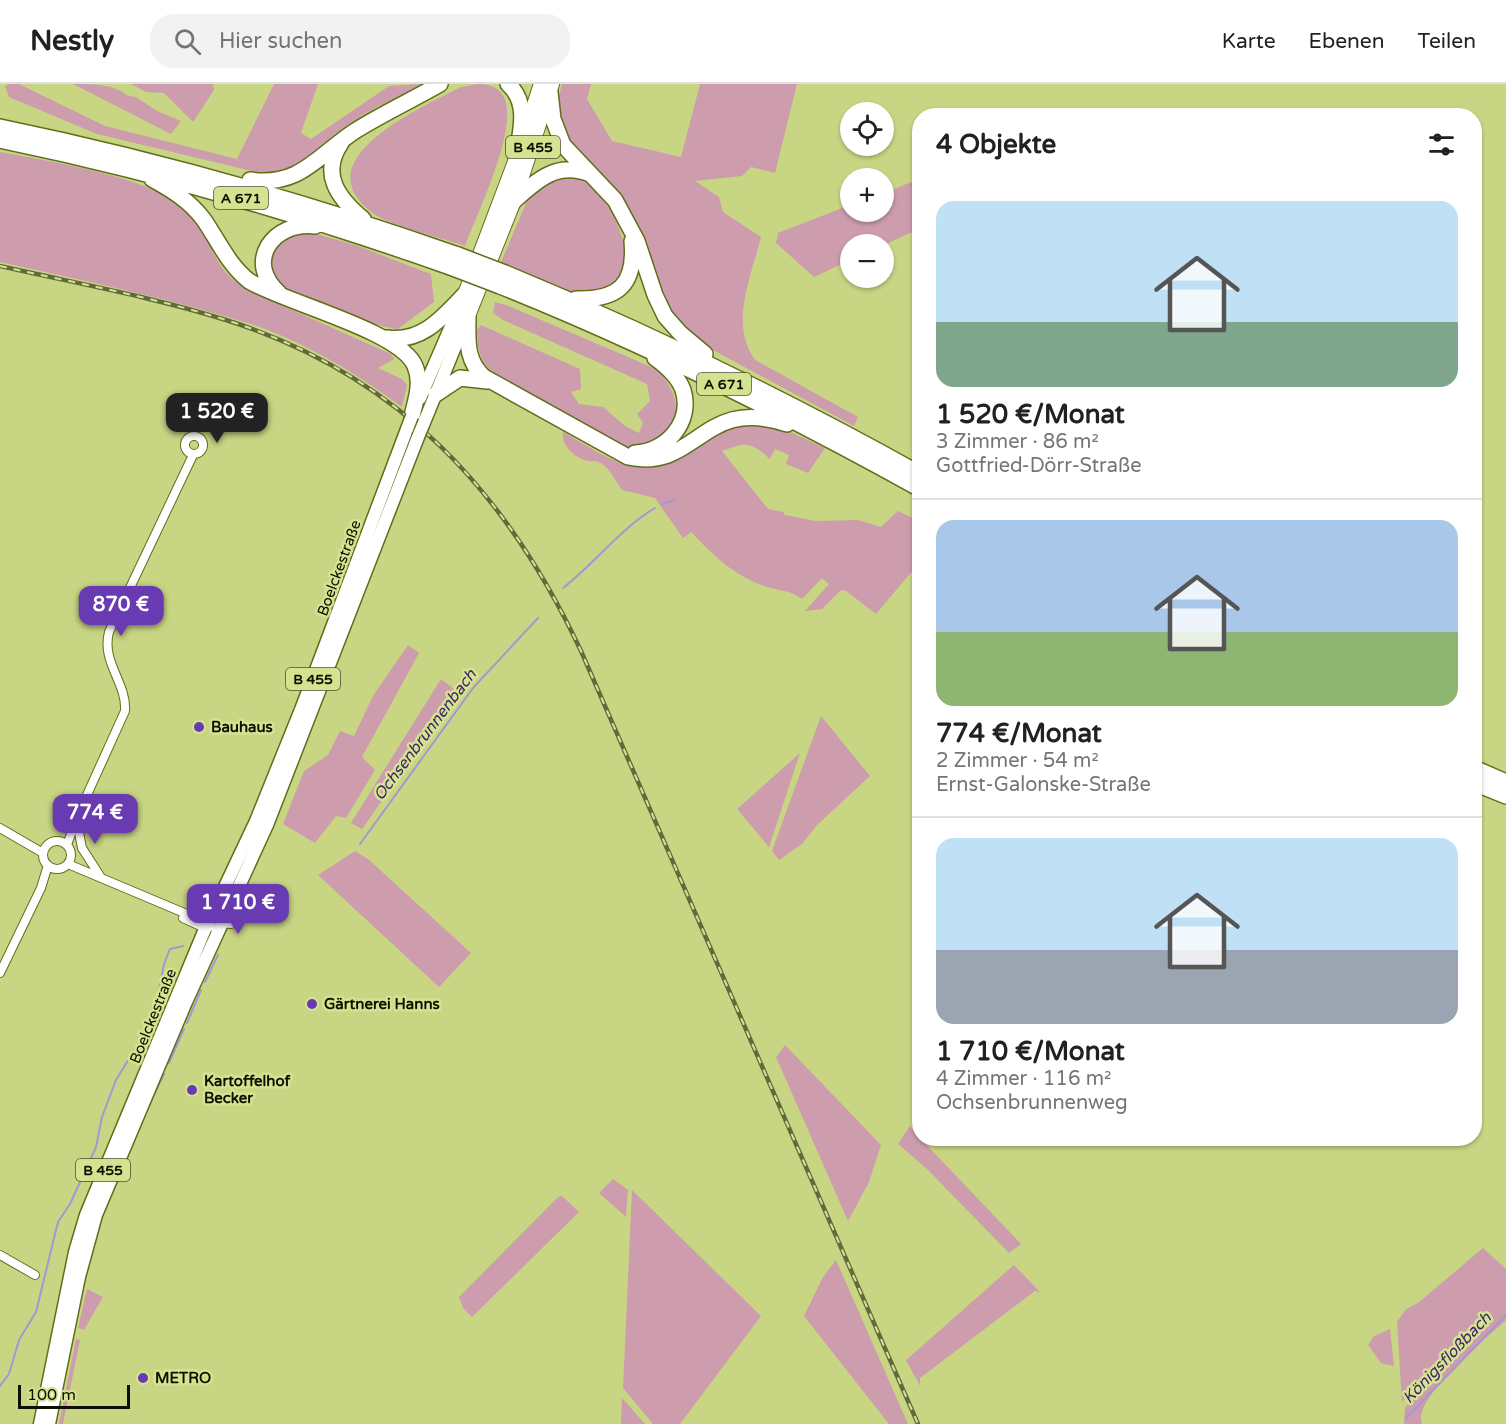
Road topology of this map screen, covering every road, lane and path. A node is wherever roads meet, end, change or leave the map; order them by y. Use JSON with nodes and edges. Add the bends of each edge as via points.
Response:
{"nodes":[{"id":1,"x":440,"y":84,"type":"edge"},
{"id":2,"x":508,"y":84,"type":"edge"},
{"id":3,"x":548,"y":86,"type":"edge"},
{"id":4,"x":0,"y":127,"type":"edge"},
{"id":5,"x":345,"y":138,"type":"junction"},
{"id":6,"x":0,"y":140,"type":"edge"},
{"id":7,"x":516,"y":159,"type":"junction"},
{"id":8,"x":124,"y":167,"type":"junction"},
{"id":9,"x":196,"y":172,"type":"junction"},
{"id":10,"x":597,"y":179,"type":"junction"},
{"id":11,"x":514,"y":201,"type":"junction"},
{"id":12,"x":370,"y":224,"type":"junction"},
{"id":13,"x":629,"y":225,"type":"junction"},
{"id":14,"x":356,"y":234,"type":"junction"},
{"id":15,"x":455,"y":261,"type":"junction"},
{"id":16,"x":502,"y":279,"type":"junction"},
{"id":17,"x":465,"y":294,"type":"junction"},
{"id":18,"x":286,"y":298,"type":"junction"},
{"id":19,"x":567,"y":298,"type":"junction"},
{"id":20,"x":468,"y":316,"type":"junction"},
{"id":21,"x":619,"y":335,"type":"junction"},
{"id":22,"x":384,"y":338,"type":"junction"},
{"id":23,"x":729,"y":372,"type":"junction"},
{"id":24,"x":490,"y":382,"type":"junction"},
{"id":25,"x":436,"y":394,"type":"junction"},
{"id":26,"x":414,"y":423,"type":"junction"},
{"id":27,"x":826,"y":437,"type":"junction"},
{"id":28,"x":605,"y":446,"type":"junction"},
{"id":29,"x":193,"y":455,"type":"dead end"},
{"id":30,"x":912,"y":470,"type":"edge"},
{"id":31,"x":912,"y":485,"type":"edge"},
{"id":32,"x":1482,"y":772,"type":"edge"},
{"id":33,"x":1506,"y":782,"type":"edge"},
{"id":34,"x":1482,"y":786,"type":"edge"},
{"id":35,"x":1506,"y":796,"type":"edge"},
{"id":36,"x":76,"y":817,"type":"junction"},
{"id":37,"x":0,"y":828,"type":"edge"},
{"id":38,"x":64,"y":843,"type":"junction"},
{"id":39,"x":45,"y":849,"type":"junction"},
{"id":40,"x":69,"y":861,"type":"junction"},
{"id":41,"x":51,"y":867,"type":"junction"},
{"id":42,"x":101,"y":877,"type":"junction"},
{"id":43,"x":249,"y":913,"type":"dead end"},
{"id":44,"x":213,"y":927,"type":"junction"},
{"id":45,"x":0,"y":973,"type":"edge"},
{"id":46,"x":0,"y":1255,"type":"edge"},
{"id":47,"x":35,"y":1275,"type":"dead end"},
{"id":48,"x":40,"y":1424,"type":"edge"},
{"id":49,"x":50,"y":1424,"type":"edge"}],
"edges":[{"from":1,"to":5,"type":"highway"},
{"from":2,"to":7,"type":"highway","via":[[518,95],[522,109]]},
{"from":3,"to":7,"type":"highway","number":"B 455"},
{"from":3,"to":10,"type":"highway","via":[[559,138]]},
{"from":3,"to":11,"type":"highway","number":"B 455"},
{"from":4,"to":9,"type":"highway","number":"A 671"},
{"from":5,"to":9,"type":"highway","via":[[304,171],[283,180],[261,182]]},
{"from":5,"to":12,"type":"highway","via":[[333,159],[333,183],[343,201]]},
{"from":6,"to":8,"type":"highway","number":"A 671"},
{"from":7,"to":17,"type":"highway","number":"B 455"},
{"from":8,"to":14,"type":"highway","number":"A 671","via":[[270,206]]},
{"from":8,"to":18,"type":"highway","via":[[180,196],[203,219],[241,274]]},
{"from":9,"to":12,"type":"highway","number":"A 671"},
{"from":10,"to":11,"type":"highway","via":[[583,171],[558,170],[540,178]]},
{"from":10,"to":13,"type":"highway"},
{"from":11,"to":20,"type":"highway","number":"B 455"},
{"from":12,"to":15,"type":"highway","number":"A 671"},
{"from":13,"to":19,"type":"highway","via":[[633,260],[621,288],[604,298]]},
{"from":13,"to":23,"type":"highway","via":[[665,316]]},
{"from":14,"to":15,"type":"highway","number":"A 671"},
{"from":14,"to":18,"type":"highway","via":[[304,225],[288,227],[275,236],[265,254],[265,270],[271,285]]},
{"from":15,"to":16,"type":"highway","number":"A 671","bridge":true},
{"from":16,"to":19,"type":"highway","number":"A 671"},
{"from":16,"to":21,"type":"highway","number":"A 671"},
{"from":17,"to":22,"type":"highway","via":[[422,333]]},
{"from":17,"to":26,"type":"main road","number":"B 455"},
{"from":18,"to":22,"type":"highway"},
{"from":19,"to":23,"type":"highway","number":"A 671"},
{"from":20,"to":24,"type":"highway","via":[[472,361]]},
{"from":20,"to":25,"type":"main road","number":"B 455"},
{"from":21,"to":27,"type":"highway","number":"A 671"},
{"from":21,"to":28,"type":"highway","via":[[656,358],[674,375],[683,391],[684,409],[677,431],[657,448],[638,453]]},
{"from":22,"to":26,"type":"highway","via":[[406,352],[415,365],[419,387]]},
{"from":23,"to":30,"type":"highway","number":"A 671"},
{"from":24,"to":25,"type":"highway","via":[[460,378]]},
{"from":24,"to":28,"type":"highway"},
{"from":25,"to":26,"type":"main road","number":"B 455"},
{"from":26,"to":44,"type":"main road","name":"Boelckestraße","number":"B 455"},
{"from":26,"to":44,"type":"main road","name":"Boelckestraße","number":"B 455","bridge":true,"via":[[418,437],[314,711],[267,825]]},
{"from":27,"to":28,"type":"highway","via":[[773,419],[746,416],[716,425],[664,458],[628,458]]},
{"from":27,"to":31,"type":"highway","number":"A 671"},
{"from":29,"to":36,"type":"street","via":[[110,633],[108,657],[123,695],[124,711]]},
{"from":32,"to":33,"type":"highway"},
{"from":34,"to":35,"type":"highway"},
{"from":36,"to":38,"type":"street"},
{"from":36,"to":42,"type":"street","via":[[82,848]]},
{"from":37,"to":39,"type":"street"},
{"from":38,"to":39,"type":"street"},
{"from":38,"to":40,"type":"street"},
{"from":39,"to":41,"type":"street"},
{"from":40,"to":41,"type":"street"},
{"from":40,"to":42,"type":"street"},
{"from":41,"to":45,"type":"street"},
{"from":42,"to":44,"type":"street"},
{"from":43,"to":44,"type":"street","via":[[231,924]]},
{"from":44,"to":48,"type":"main road","name":"Boelckestraße","number":"B 455","via":[[86,1215]]},
{"from":44,"to":49,"type":"main road","name":"Boelckestraße","number":"B 455","via":[[96,1215],[79,1277]]},
{"from":46,"to":47,"type":"street"}]}
